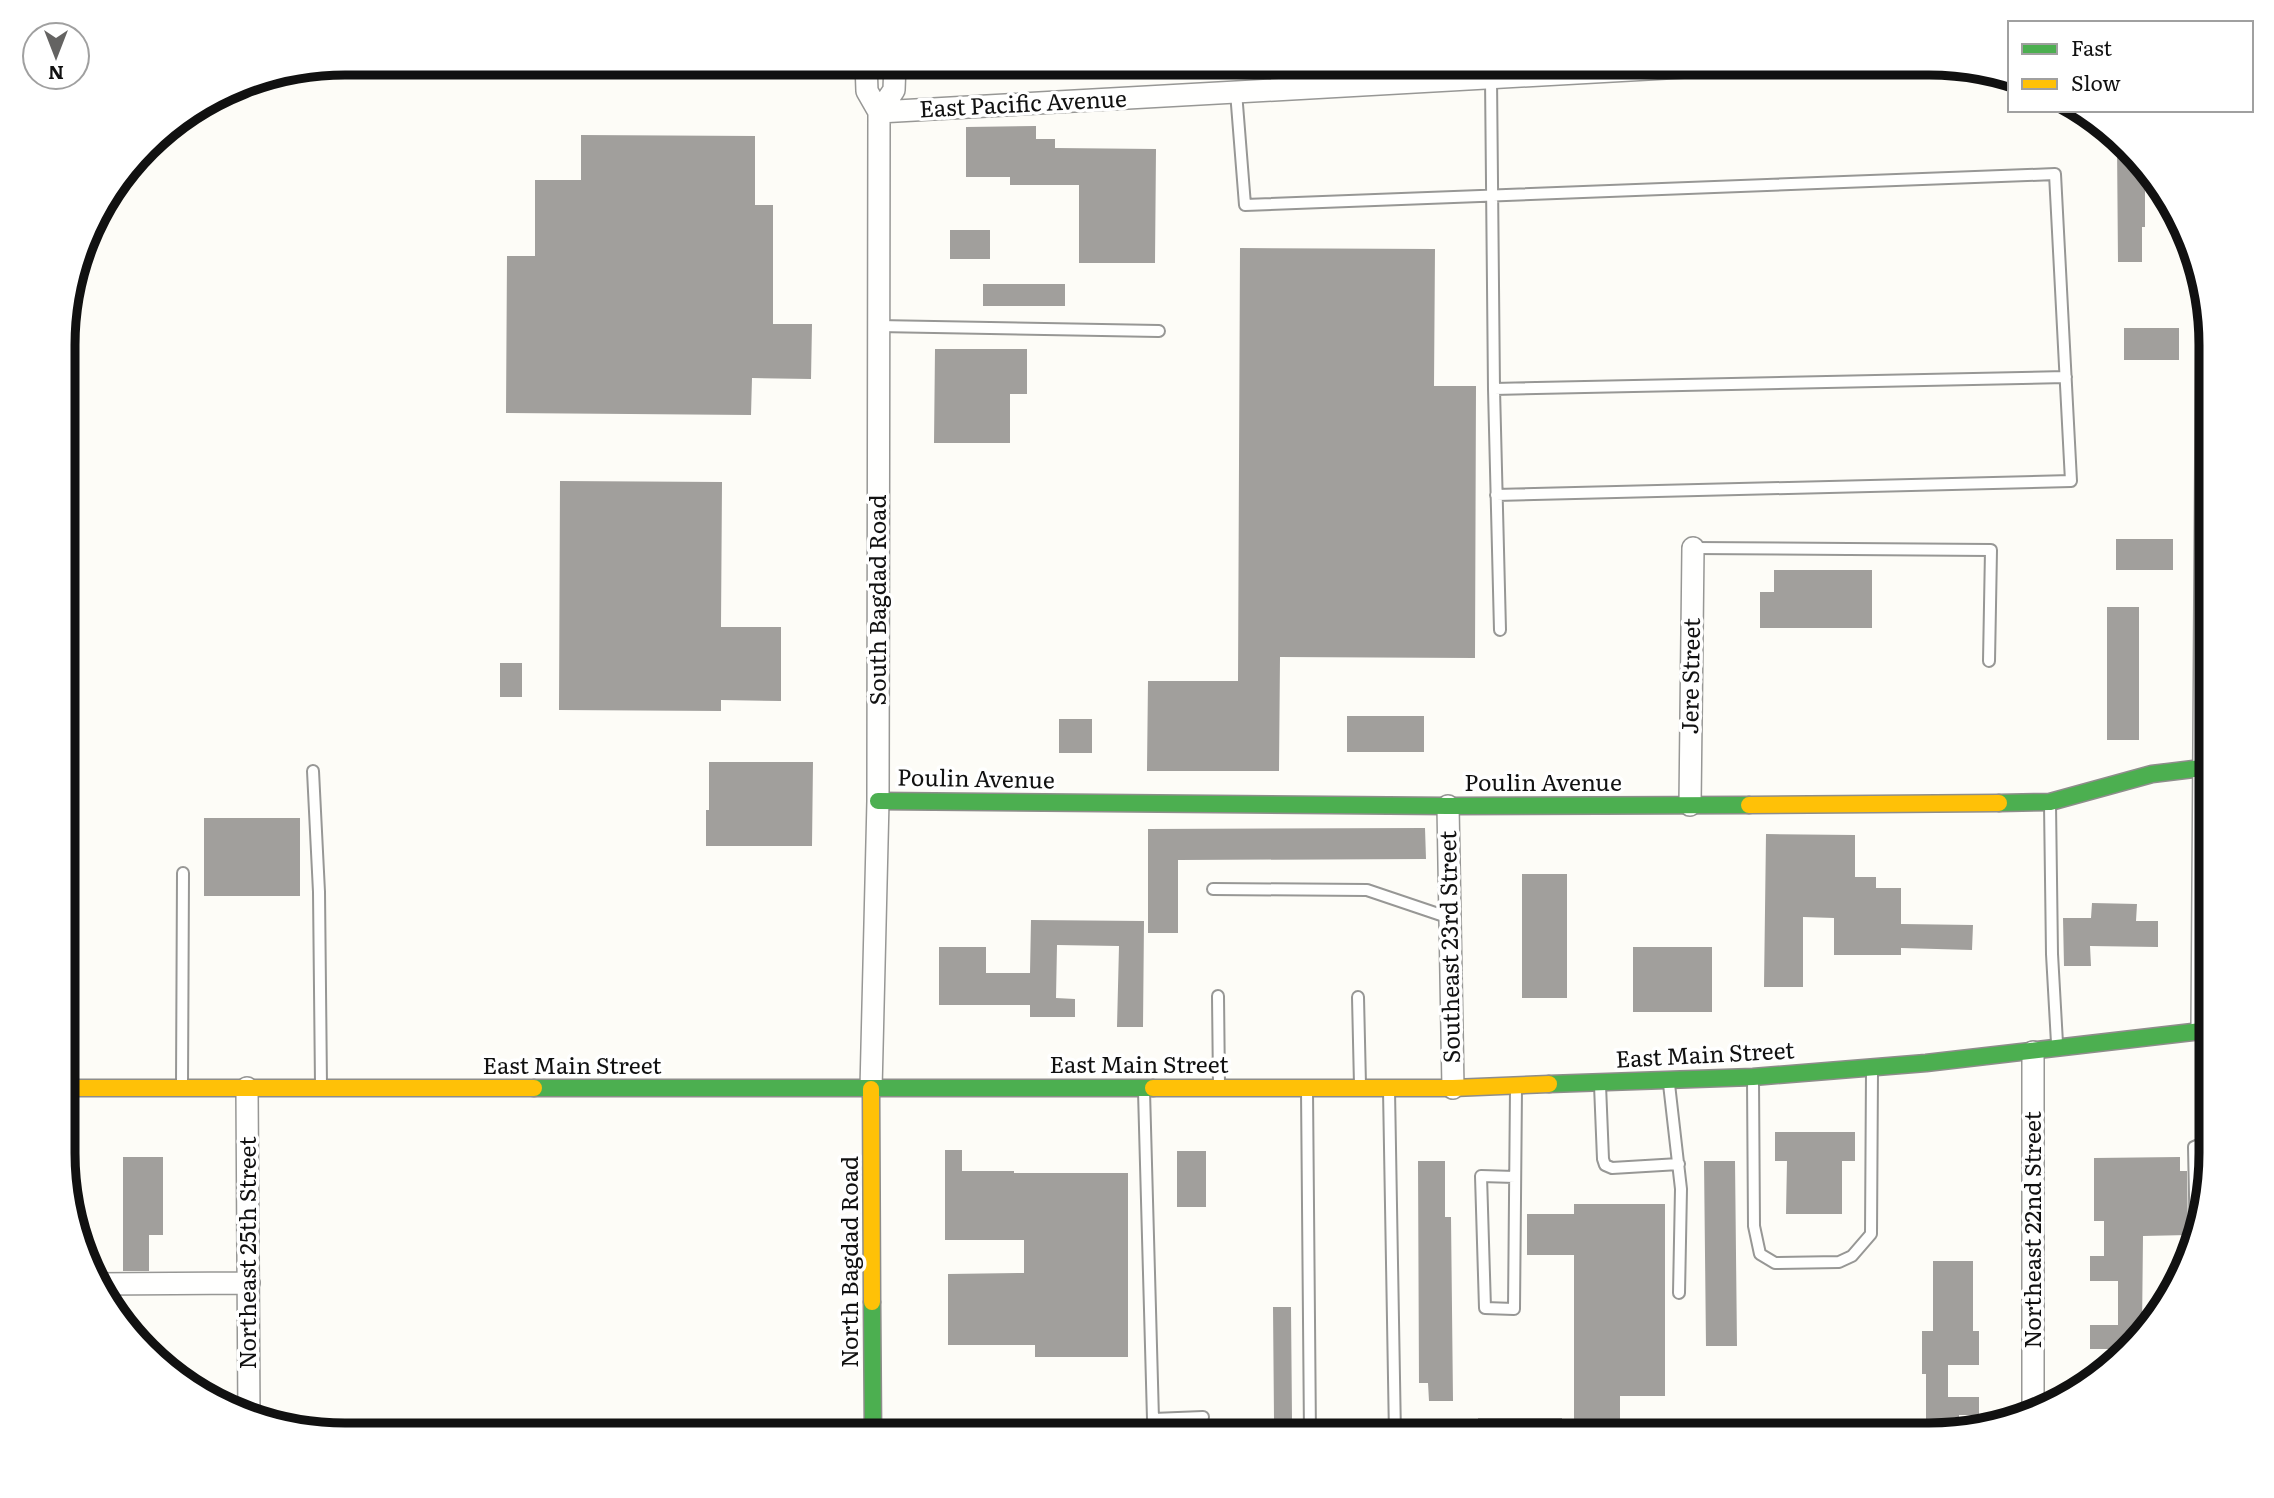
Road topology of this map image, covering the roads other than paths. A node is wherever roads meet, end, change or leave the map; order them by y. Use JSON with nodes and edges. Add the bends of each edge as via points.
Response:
{"nodes":[{"id":1,"x":866,"y":75,"type":"edge"},
{"id":2,"x":895,"y":75,"type":"edge"},
{"id":3,"x":1544,"y":75,"type":"edge"},
{"id":4,"x":1491,"y":78,"type":"junction"},
{"id":5,"x":1236,"y":92,"type":"junction"},
{"id":6,"x":879,"y":112,"type":"junction"},
{"id":7,"x":1492,"y":196,"type":"junction"},
{"id":8,"x":878,"y":326,"type":"junction"},
{"id":9,"x":1159,"y":331,"type":"dead end"},
{"id":10,"x":2066,"y":377,"type":"junction"},
{"id":11,"x":1494,"y":389,"type":"junction"},
{"id":12,"x":1496,"y":495,"type":"junction"},
{"id":13,"x":1693,"y":548,"type":"joint"},
{"id":14,"x":1500,"y":630,"type":"dead end"},
{"id":15,"x":1989,"y":660,"type":"dead end"},
{"id":16,"x":2199,"y":768,"type":"edge"},
{"id":17,"x":313,"y":771,"type":"dead end"},
{"id":18,"x":877,"y":801,"type":"junction"},
{"id":19,"x":2050,"y":802,"type":"junction"},
{"id":20,"x":1690,"y":805,"type":"junction"},
{"id":21,"x":1448,"y":806,"type":"junction"},
{"id":22,"x":183,"y":873,"type":"dead end"},
{"id":23,"x":1213,"y":889,"type":"dead end"},
{"id":24,"x":1450,"y":918,"type":"junction"},
{"id":25,"x":1218,"y":996,"type":"dead end"},
{"id":26,"x":1358,"y":997,"type":"dead end"},
{"id":27,"x":2199,"y":1031,"type":"edge"},
{"id":28,"x":2057,"y":1049,"type":"junction"},
{"id":29,"x":2033,"y":1052,"type":"junction"},
{"id":30,"x":1872,"y":1068,"type":"junction"},
{"id":31,"x":1753,"y":1077,"type":"junction"},
{"id":32,"x":1669,"y":1081,"type":"junction"},
{"id":33,"x":1600,"y":1084,"type":"junction"},
{"id":34,"x":1517,"y":1086,"type":"junction"},
{"id":35,"x":1219,"y":1087,"type":"junction"},
{"id":36,"x":1307,"y":1087,"type":"junction"},
{"id":37,"x":1360,"y":1087,"type":"junction"},
{"id":38,"x":1390,"y":1087,"type":"junction"},
{"id":39,"x":75,"y":1088,"type":"edge"},
{"id":40,"x":182,"y":1088,"type":"junction"},
{"id":41,"x":247,"y":1088,"type":"junction"},
{"id":42,"x":321,"y":1088,"type":"junction"},
{"id":43,"x":872,"y":1088,"type":"junction"},
{"id":44,"x":1144,"y":1088,"type":"junction"},
{"id":45,"x":1453,"y":1088,"type":"junction"},
{"id":46,"x":2199,"y":1145,"type":"edge"},
{"id":47,"x":1679,"y":1164,"type":"junction"},
{"id":48,"x":1515,"y":1177,"type":"junction"},
{"id":49,"x":2195,"y":1197,"type":"edge"},
{"id":50,"x":249,"y":1283,"type":"junction"},
{"id":51,"x":109,"y":1284,"type":"edge"},
{"id":52,"x":1679,"y":1293,"type":"dead end"},
{"id":53,"x":2033,"y":1402,"type":"edge"},
{"id":54,"x":250,"y":1405,"type":"edge"},
{"id":55,"x":1203,"y":1417,"type":"dead end"},
{"id":56,"x":873,"y":1423,"type":"edge"},
{"id":57,"x":1310,"y":1423,"type":"edge"},
{"id":58,"x":1395,"y":1423,"type":"edge"}],
"edges":[{"from":1,"to":6,"type":"street","name":"South Bagdad Road","via":[[867,91]]},
{"from":2,"to":6,"type":"street","name":"South Bagdad Road","via":[[894,90]]},
{"from":3,"to":4,"type":"street","name":"East Pacific Avenue"},
{"from":4,"to":5,"type":"street","name":"East Pacific Avenue"},
{"from":4,"to":7,"type":"lane"},
{"from":5,"to":6,"type":"street","name":"East Pacific Avenue"},
{"from":5,"to":7,"type":"lane","via":[[1245,205]]},
{"from":6,"to":8,"type":"street","name":"South Bagdad Road"},
{"from":7,"to":10,"type":"lane","via":[[2055,174]]},
{"from":7,"to":11,"type":"lane"},
{"from":8,"to":9,"type":"lane"},
{"from":8,"to":18,"type":"street","name":"South Bagdad Road"},
{"from":10,"to":11,"type":"lane"},
{"from":10,"to":12,"type":"lane","via":[[2071,481]]},
{"from":11,"to":12,"type":"lane"},
{"from":12,"to":14,"type":"lane"},
{"from":13,"to":15,"type":"lane","via":[[1991,550]]},
{"from":13,"to":20,"type":"street","name":"Jere Street"},
{"from":16,"to":19,"type":"main road","name":"Poulin Avenue","via":[[2152,775]]},
{"from":17,"to":42,"type":"lane"},
{"from":18,"to":21,"type":"main road","name":"Poulin Avenue"},
{"from":18,"to":43,"type":"street","name":"South Bagdad Road"},
{"from":19,"to":20,"type":"main road","name":"Poulin Avenue"},
{"from":19,"to":28,"type":"lane"},
{"from":20,"to":21,"type":"main road","name":"Poulin Avenue"},
{"from":21,"to":24,"type":"street","name":"Southeast 23rd Street"},
{"from":22,"to":40,"type":"lane"},
{"from":23,"to":24,"type":"lane","via":[[1367,890]]},
{"from":24,"to":45,"type":"street","name":"Southeast 23rd Street"},
{"from":25,"to":35,"type":"lane"},
{"from":26,"to":37,"type":"lane"},
{"from":27,"to":28,"type":"main road","name":"East Main Street"},
{"from":28,"to":29,"type":"main road","name":"East Main Street"},
{"from":29,"to":30,"type":"main road","name":"East Main Street"},
{"from":29,"to":53,"type":"street","name":"Northeast 22nd Street"},
{"from":30,"to":31,"type":"main road","name":"East Main Street"},
{"from":30,"to":31,"type":"lane","via":[[1871,1234],[1852,1256],[1839,1262],[1775,1263],[1760,1254],[1754,1226]]},
{"from":31,"to":32,"type":"main road","name":"East Main Street"},
{"from":32,"to":33,"type":"main road","name":"East Main Street"},
{"from":32,"to":47,"type":"lane"},
{"from":33,"to":34,"type":"main road","name":"East Main Street"},
{"from":33,"to":47,"type":"lane","via":[[1605,1165]]},
{"from":34,"to":45,"type":"main road","name":"East Main Street"},
{"from":34,"to":48,"type":"lane"},
{"from":35,"to":36,"type":"main road","name":"East Main Street"},
{"from":35,"to":44,"type":"main road","name":"East Main Street"},
{"from":36,"to":37,"type":"main road","name":"East Main Street"},
{"from":36,"to":57,"type":"lane"},
{"from":37,"to":38,"type":"main road","name":"East Main Street"},
{"from":38,"to":45,"type":"main road","name":"East Main Street"},
{"from":38,"to":58,"type":"lane"},
{"from":39,"to":40,"type":"main road","name":"East Main Street"},
{"from":40,"to":41,"type":"main road","name":"East Main Street"},
{"from":41,"to":42,"type":"main road","name":"East Main Street"},
{"from":41,"to":50,"type":"street","name":"Northeast 25th Street"},
{"from":42,"to":43,"type":"main road","name":"East Main Street"},
{"from":43,"to":44,"type":"main road","name":"East Main Street"},
{"from":43,"to":56,"type":"main road","name":"North Bagdad Road"},
{"from":44,"to":55,"type":"lane","via":[[1153,1419]]},
{"from":46,"to":49,"type":"lane","via":[[2194,1147]]},
{"from":47,"to":52,"type":"lane"},
{"from":48,"to":48,"type":"lane","via":[[1514,1309],[1485,1308],[1481,1176]]},
{"from":50,"to":51,"type":"street"},
{"from":50,"to":54,"type":"street","name":"Northeast 25th Street"}]}
